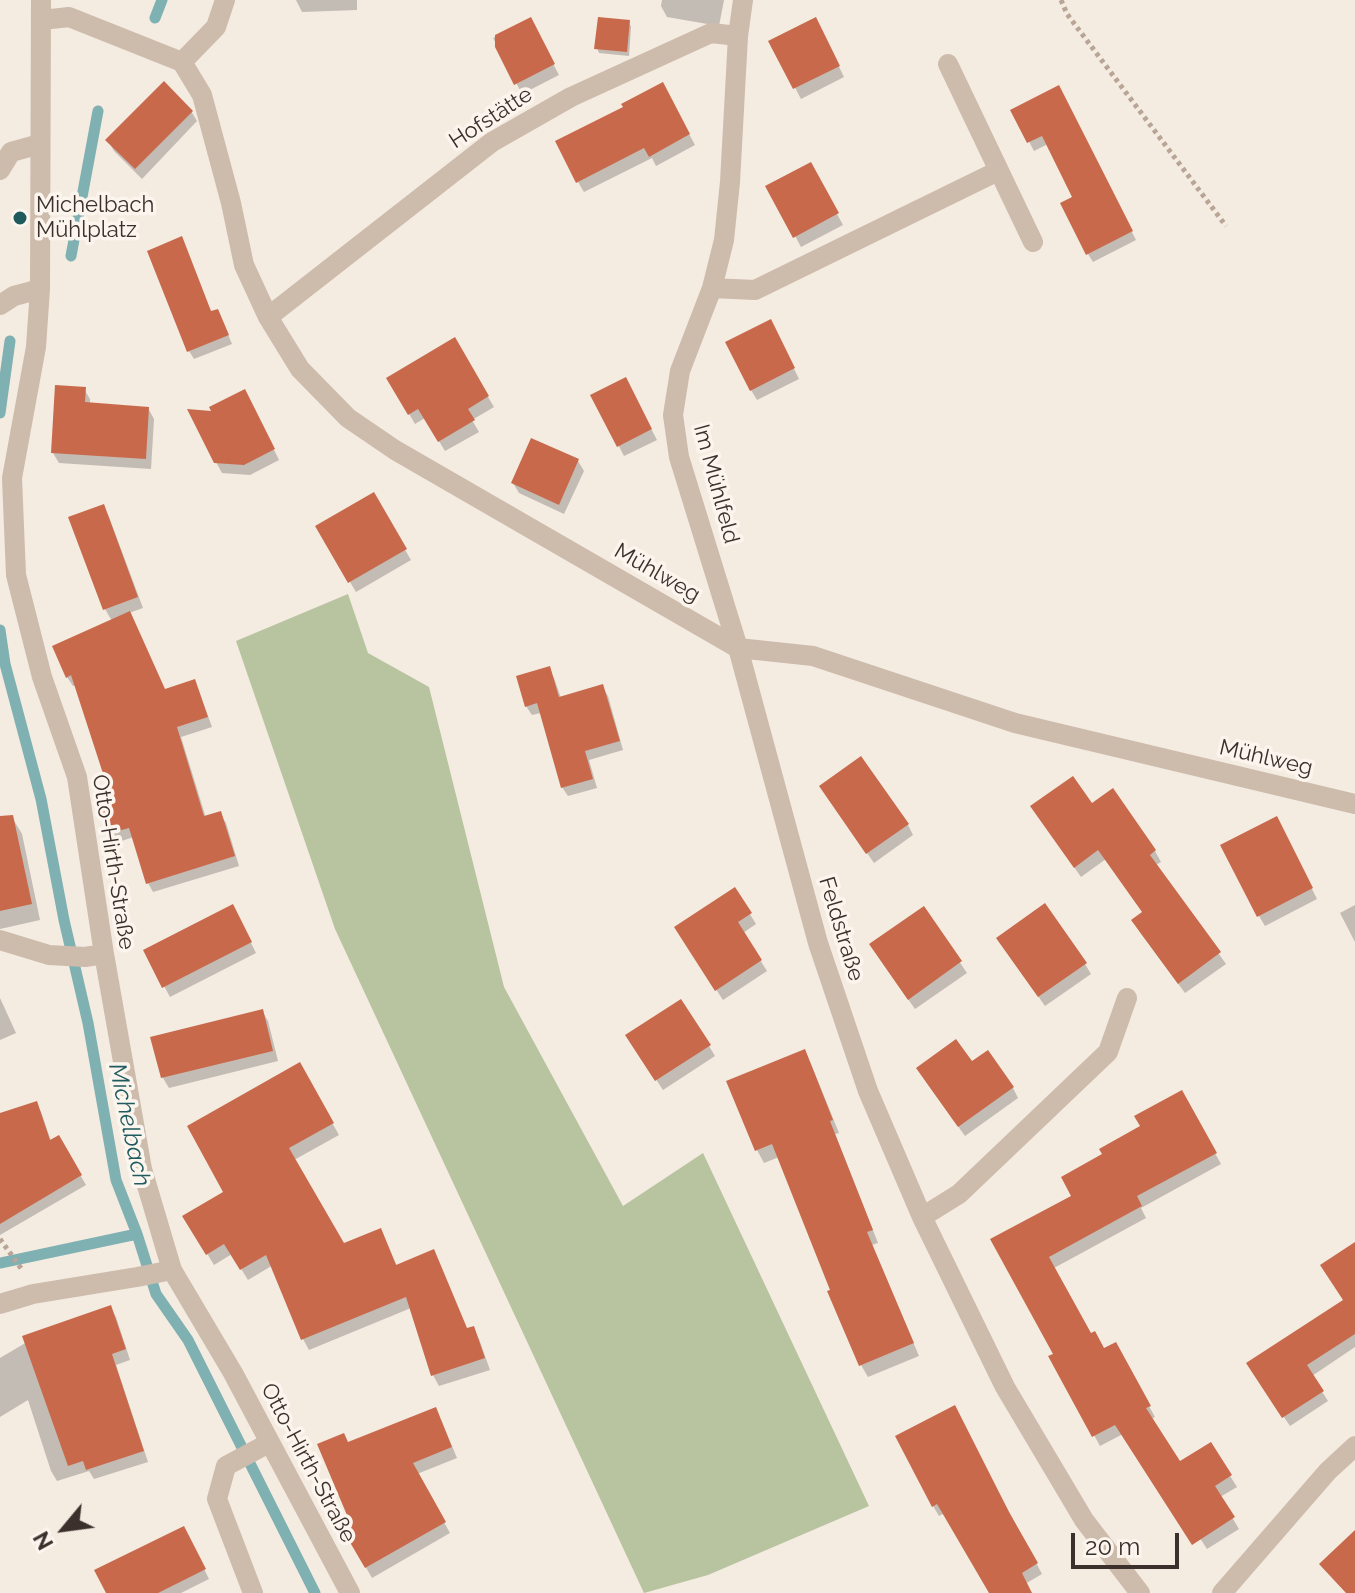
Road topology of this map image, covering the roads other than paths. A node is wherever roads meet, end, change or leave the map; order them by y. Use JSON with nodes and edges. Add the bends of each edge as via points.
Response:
{"nodes":[{"id":1,"x":225,"y":0,"type":"edge"},
{"id":2,"x":743,"y":0,"type":"edge"},
{"id":3,"x":42,"y":10,"type":"edge"},
{"id":4,"x":738,"y":36,"type":"junction"},
{"id":5,"x":182,"y":62,"type":"junction"},
{"id":6,"x":948,"y":64,"type":"dead end"},
{"id":7,"x":40,"y":144,"type":"junction"},
{"id":8,"x":0,"y":170,"type":"edge"},
{"id":9,"x":998,"y":171,"type":"junction"},
{"id":10,"x":1033,"y":242,"type":"dead end"},
{"id":11,"x":712,"y":288,"type":"junction"},
{"id":12,"x":40,"y":289,"type":"junction"},
{"id":13,"x":0,"y":305,"type":"edge"},
{"id":14,"x":268,"y":317,"type":"junction"},
{"id":15,"x":738,"y":648,"type":"junction"},
{"id":16,"x":1355,"y":804,"type":"edge"},
{"id":17,"x":0,"y":940,"type":"edge"},
{"id":18,"x":95,"y":956,"type":"junction"},
{"id":19,"x":1127,"y":998,"type":"dead end"},
{"id":20,"x":922,"y":1217,"type":"junction"},
{"id":21,"x":166,"y":1271,"type":"junction"},
{"id":22,"x":0,"y":1304,"type":"edge"},
{"id":23,"x":263,"y":1446,"type":"junction"},
{"id":24,"x":1355,"y":1446,"type":"edge"},
{"id":25,"x":253,"y":1593,"type":"edge"},
{"id":26,"x":350,"y":1593,"type":"edge"},
{"id":27,"x":1140,"y":1593,"type":"edge"},
{"id":28,"x":1222,"y":1593,"type":"edge"}],
"edges":[{"from":1,"to":5,"type":"street","via":[[216,27]]},
{"from":2,"to":4,"type":"street"},
{"from":3,"to":5,"type":"street"},
{"from":3,"to":7,"type":"street","name":"Otto-Hirth-Straße"},
{"from":4,"to":11,"type":"street","name":"Im Mühlfeld","via":[[730,182]]},
{"from":4,"to":14,"type":"street","name":"Hofstätte","via":[[711,33],[571,97],[492,142]]},
{"from":5,"to":14,"type":"street","name":"Mühlweg","via":[[202,95],[244,265]]},
{"from":6,"to":9,"type":"street"},
{"from":7,"to":8,"type":"street","via":[[11,152]]},
{"from":7,"to":12,"type":"street","name":"Otto-Hirth-Straße"},
{"from":9,"to":10,"type":"street"},
{"from":9,"to":11,"type":"street","via":[[755,290]]},
{"from":11,"to":15,"type":"street","name":"Im Mühlfeld","via":[[680,371],[673,415],[679,457]]},
{"from":12,"to":13,"type":"street"},
{"from":12,"to":18,"type":"street","name":"Otto-Hirth-Straße","via":[[36,347],[12,478],[16,575],[42,677],[77,777]]},
{"from":14,"to":15,"type":"street","name":"Mühlweg","via":[[300,369],[348,418]]},
{"from":15,"to":16,"type":"street","name":"Mühlweg","via":[[813,656],[1015,723]]},
{"from":15,"to":20,"type":"street","name":"Feldstraße","via":[[818,943],[868,1091]]},
{"from":17,"to":18,"type":"street","via":[[49,955]]},
{"from":18,"to":21,"type":"street","name":"Otto-Hirth-Straße"},
{"from":19,"to":20,"type":"street","via":[[1108,1052],[959,1194]]},
{"from":20,"to":27,"type":"street","name":"Feldstraße","via":[[1005,1387],[1084,1520]]},
{"from":21,"to":22,"type":"street"},
{"from":21,"to":23,"type":"street","name":"Otto-Hirth-Straße","via":[[233,1373]]},
{"from":23,"to":25,"type":"street","via":[[226,1466],[217,1499]]},
{"from":23,"to":26,"type":"street","name":"Otto-Hirth-Straße"},
{"from":24,"to":28,"type":"street"}]}
